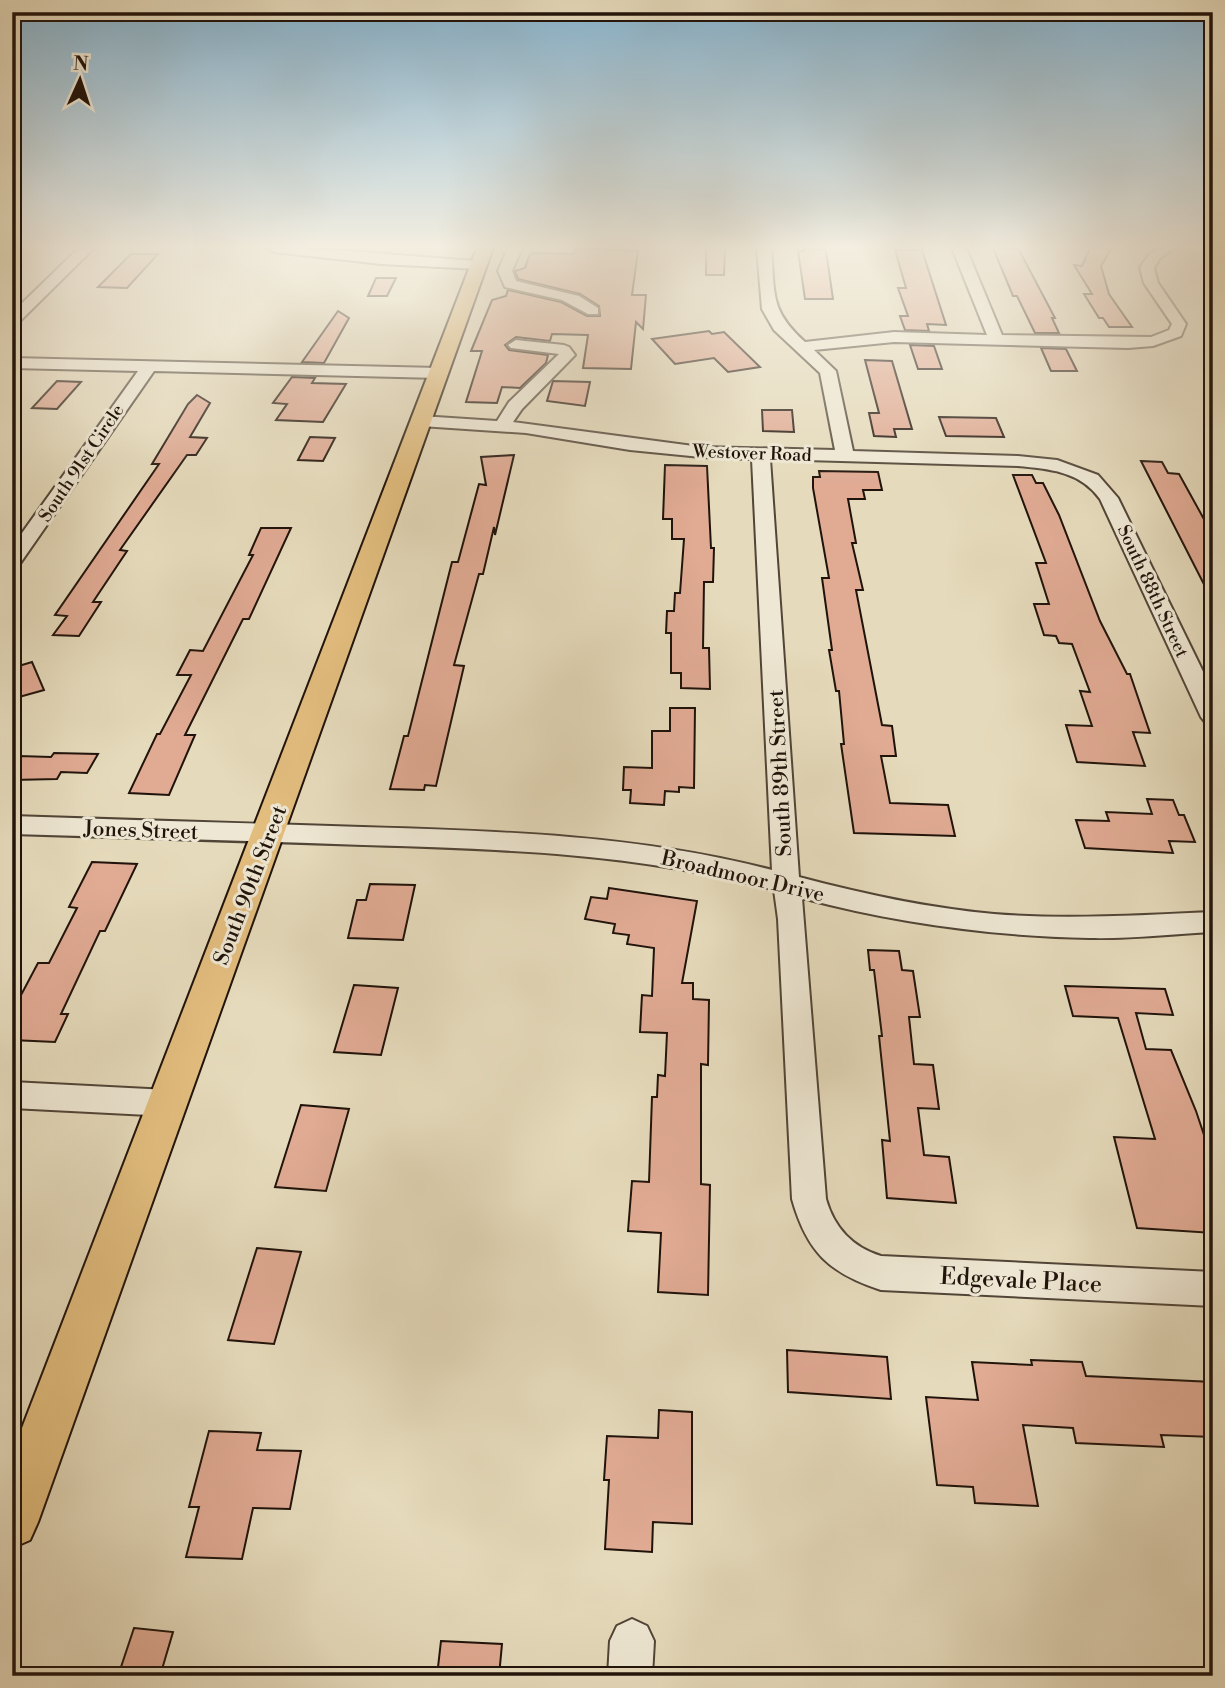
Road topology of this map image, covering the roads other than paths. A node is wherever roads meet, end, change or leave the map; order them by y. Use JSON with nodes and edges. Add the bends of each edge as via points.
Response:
{"nodes":[{"id":1,"x":456,"y":327,"type":"edge"},
{"id":2,"x":779,"y":327,"type":"edge"},
{"id":3,"x":991,"y":327,"type":"edge"},
{"id":4,"x":1177,"y":327,"type":"edge"},
{"id":5,"x":996,"y":339,"type":"junction"},
{"id":6,"x":516,"y":345,"type":"dead end"},
{"id":7,"x":802,"y":347,"type":"junction"},
{"id":8,"x":12,"y":363,"type":"edge"},
{"id":9,"x":150,"y":366,"type":"junction"},
{"id":10,"x":439,"y":373,"type":"junction"},
{"id":11,"x":421,"y":421,"type":"junction"},
{"id":12,"x":509,"y":426,"type":"junction"},
{"id":13,"x":761,"y":454,"type":"junction"},
{"id":14,"x":845,"y":457,"type":"junction"},
{"id":15,"x":1084,"y":473,"type":"joint"},
{"id":16,"x":12,"y":561,"type":"edge"},
{"id":17,"x":1213,"y":717,"type":"edge"},
{"id":18,"x":12,"y":825,"type":"edge"},
{"id":19,"x":270,"y":832,"type":"junction"},
{"id":20,"x":786,"y":882,"type":"junction"},
{"id":21,"x":1211,"y":927,"type":"edge"},
{"id":22,"x":12,"y":1095,"type":"edge"},
{"id":23,"x":168,"y":1103,"type":"junction"},
{"id":24,"x":836,"y":1251,"type":"joint"},
{"id":25,"x":1213,"y":1289,"type":"edge"},
{"id":26,"x":12,"y":1522,"type":"edge"}],
"edges":[{"from":1,"to":10,"type":"main road","name":"South 90th Street"},
{"from":2,"to":7,"type":"street"},
{"from":3,"to":5,"type":"street"},
{"from":4,"to":5,"type":"street","via":[[1171,336],[1140,343]]},
{"from":5,"to":7,"type":"street","via":[[873,338]]},
{"from":6,"to":12,"type":"street","via":[[567,352],[525,398]]},
{"from":7,"to":14,"type":"street","via":[[832,378]]},
{"from":8,"to":9,"type":"street"},
{"from":9,"to":10,"type":"street"},
{"from":9,"to":16,"type":"street","name":"South 91st Circle"},
{"from":10,"to":11,"type":"main road","name":"South 90th Street"},
{"from":11,"to":12,"type":"street","name":"Westover Road"},
{"from":11,"to":19,"type":"main road","name":"South 90th Street"},
{"from":12,"to":13,"type":"street","name":"Westover Road","via":[[659,449]]},
{"from":13,"to":14,"type":"street","name":"Westover Road"},
{"from":13,"to":20,"type":"street","name":"South 89th Street"},
{"from":14,"to":15,"type":"street","name":"Westover Road","via":[[1018,461]]},
{"from":15,"to":17,"type":"street","name":"South 88th Street","via":[[1101,484],[1109,498]]},
{"from":18,"to":19,"type":"street","name":"Jones Street"},
{"from":19,"to":20,"type":"street","name":"Broadmoor Drive","via":[[606,849]]},
{"from":19,"to":23,"type":"main road","name":"South 90th Street"},
{"from":20,"to":21,"type":"street","name":"Broadmoor Drive","via":[[862,904],[993,924]]},
{"from":20,"to":24,"type":"street","name":"South 89th Street","via":[[809,1199],[814,1220]]},
{"from":22,"to":23,"type":"street"},
{"from":23,"to":26,"type":"main road","name":"South 90th Street"},
{"from":24,"to":25,"type":"street","name":"Edgevale Place","via":[[881,1273]]}]}
